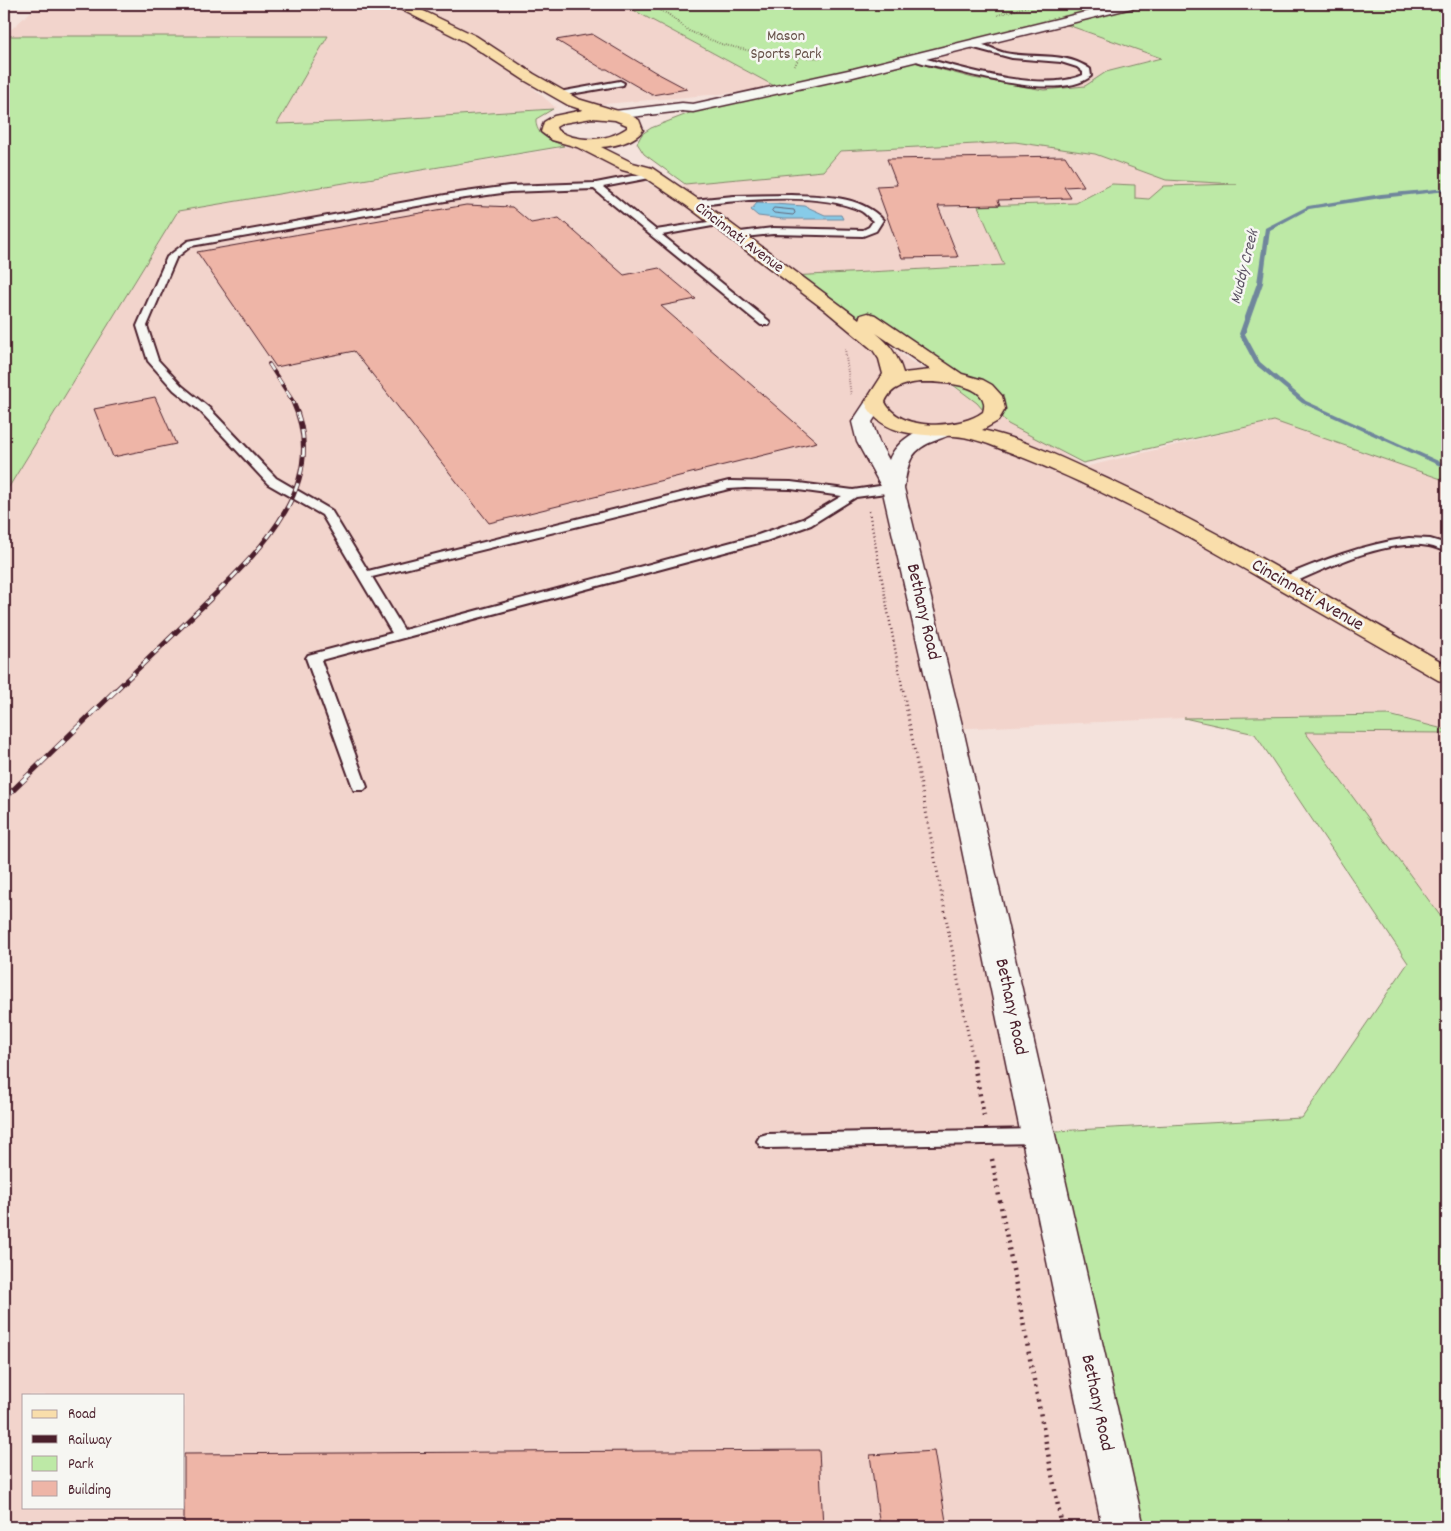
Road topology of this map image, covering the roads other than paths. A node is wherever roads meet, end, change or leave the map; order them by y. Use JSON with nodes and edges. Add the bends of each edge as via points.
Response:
{"nodes":[{"id":1,"x":400,"y":4,"type":"edge"},
{"id":2,"x":1132,"y":4,"type":"edge"},
{"id":3,"x":970,"y":44,"type":"junction"},
{"id":4,"x":1014,"y":56,"type":"junction"},
{"id":5,"x":915,"y":58,"type":"junction"},
{"id":6,"x":1003,"y":61,"type":"dead end"},
{"id":7,"x":996,"y":68,"type":"dead end"},
{"id":8,"x":988,"y":75,"type":"junction"},
{"id":9,"x":529,"y":77,"type":"junction"},
{"id":10,"x":620,"y":83,"type":"dead end"},
{"id":11,"x":559,"y":94,"type":"junction"},
{"id":12,"x":693,"y":108,"type":"junction"},
{"id":13,"x":611,"y":115,"type":"junction"},
{"id":14,"x":559,"y":119,"type":"junction"},
{"id":15,"x":632,"y":142,"type":"junction"},
{"id":16,"x":581,"y":143,"type":"junction"},
{"id":17,"x":649,"y":173,"type":"junction"},
{"id":18,"x":596,"y":186,"type":"junction"},
{"id":19,"x":692,"y":202,"type":"junction"},
{"id":20,"x":718,"y":222,"type":"junction"},
{"id":21,"x":654,"y":233,"type":"junction"},
{"id":22,"x":736,"y":235,"type":"junction"},
{"id":23,"x":832,"y":306,"type":"junction"},
{"id":24,"x":765,"y":323,"type":"dead end"},
{"id":25,"x":956,"y":379,"type":"junction"},
{"id":26,"x":889,"y":384,"type":"junction"},
{"id":27,"x":875,"y":402,"type":"junction"},
{"id":28,"x":995,"y":406,"type":"junction"},
{"id":29,"x":948,"y":430,"type":"junction"},
{"id":30,"x":870,"y":492,"type":"junction"},
{"id":31,"x":1168,"y":516,"type":"junction"},
{"id":32,"x":1447,"y":548,"type":"edge"},
{"id":33,"x":366,"y":575,"type":"junction"},
{"id":34,"x":1283,"y":582,"type":"junction"},
{"id":35,"x":401,"y":636,"type":"junction"},
{"id":36,"x":1447,"y":676,"type":"edge"},
{"id":37,"x":359,"y":787,"type":"dead end"},
{"id":38,"x":1038,"y":1136,"type":"junction"},
{"id":39,"x":767,"y":1141,"type":"dead end"},
{"id":40,"x":1123,"y":1527,"type":"edge"}],
"edges":[{"from":1,"to":9,"type":"main road","via":[[470,39]]},
{"from":2,"to":3,"type":"main road"},
{"from":3,"to":4,"type":"lane"},
{"from":3,"to":5,"type":"main road"},
{"from":4,"to":6,"type":"lane"},
{"from":4,"to":8,"type":"lane","via":[[1074,63],[1087,71],[1087,76],[1076,82],[1046,84]]},
{"from":5,"to":8,"type":"lane"},
{"from":5,"to":12,"type":"main road"},
{"from":7,"to":8,"type":"lane"},
{"from":9,"to":11,"type":"main road"},
{"from":9,"to":14,"type":"main road","via":[[530,83],[559,109]]},
{"from":10,"to":11,"type":"lane"},
{"from":11,"to":13,"type":"main road","via":[[572,102]]},
{"from":12,"to":13,"type":"main road"},
{"from":12,"to":15,"type":"main road"},
{"from":13,"to":14,"type":"main road","via":[[586,114]]},
{"from":13,"to":15,"type":"main road","via":[[634,123]]},
{"from":14,"to":16,"type":"main road","via":[[549,126],[549,132]]},
{"from":15,"to":16,"type":"main road"},
{"from":15,"to":17,"type":"main road","name":"Cincinnati Avenue","via":[[647,164]]},
{"from":16,"to":17,"type":"main road","name":"Cincinnati Avenue","via":[[628,167]]},
{"from":17,"to":18,"type":"lane"},
{"from":17,"to":19,"type":"main road","name":"Cincinnati Avenue"},
{"from":18,"to":21,"type":"lane"},
{"from":18,"to":33,"type":"lane","via":[[509,189],[451,197],[188,244],[172,258],[142,326],[153,361],[272,481],[327,514]]},
{"from":19,"to":20,"type":"main road","name":"Cincinnati Avenue"},
{"from":19,"to":22,"type":"lane","via":[[814,198],[858,207],[869,211],[878,220],[877,226],[864,233],[773,231]]},
{"from":20,"to":21,"type":"lane"},
{"from":20,"to":22,"type":"main road","name":"Cincinnati Avenue"},
{"from":21,"to":24,"type":"lane"},
{"from":22,"to":23,"type":"main road","name":"Cincinnati Avenue"},
{"from":23,"to":25,"type":"main road","name":"Cincinnati Avenue","via":[[866,318]]},
{"from":23,"to":26,"type":"main road","name":"Cincinnati Avenue","via":[[880,346],[889,359],[893,374]]},
{"from":25,"to":26,"type":"main road","via":[[919,376]]},
{"from":25,"to":28,"type":"main road","name":"Cincinnati Avenue","via":[[989,393]]},
{"from":26,"to":27,"type":"main road","via":[[877,393]]},
{"from":27,"to":29,"type":"main road","via":[[880,412],[898,423],[924,430]]},
{"from":27,"to":30,"type":"main road","name":"Bethany Road","via":[[862,422],[868,442]]},
{"from":28,"to":29,"type":"main road","via":[[990,418],[978,425]]},
{"from":28,"to":31,"type":"main road","name":"Cincinnati Avenue","via":[[1015,427],[1110,473],[1163,505]]},
{"from":29,"to":30,"type":"main road","name":"Bethany Road","via":[[921,437],[904,448]]},
{"from":29,"to":31,"type":"main road","name":"Cincinnati Avenue","via":[[995,439],[1038,455]]},
{"from":30,"to":33,"type":"lane","via":[[762,483],[729,485]]},
{"from":30,"to":35,"type":"lane","via":[[807,522],[762,538]]},
{"from":30,"to":38,"type":"main road","name":"Bethany Road","via":[[950,729]]},
{"from":31,"to":34,"type":"main road","name":"Cincinnati Avenue"},
{"from":32,"to":34,"type":"lane","via":[[1423,541],[1382,545]]},
{"from":33,"to":35,"type":"lane"},
{"from":34,"to":36,"type":"main road","name":"Cincinnati Avenue"},
{"from":35,"to":37,"type":"lane","via":[[313,658]]},
{"from":38,"to":39,"type":"lane"},
{"from":38,"to":40,"type":"main road","name":"Bethany Road"}]}
